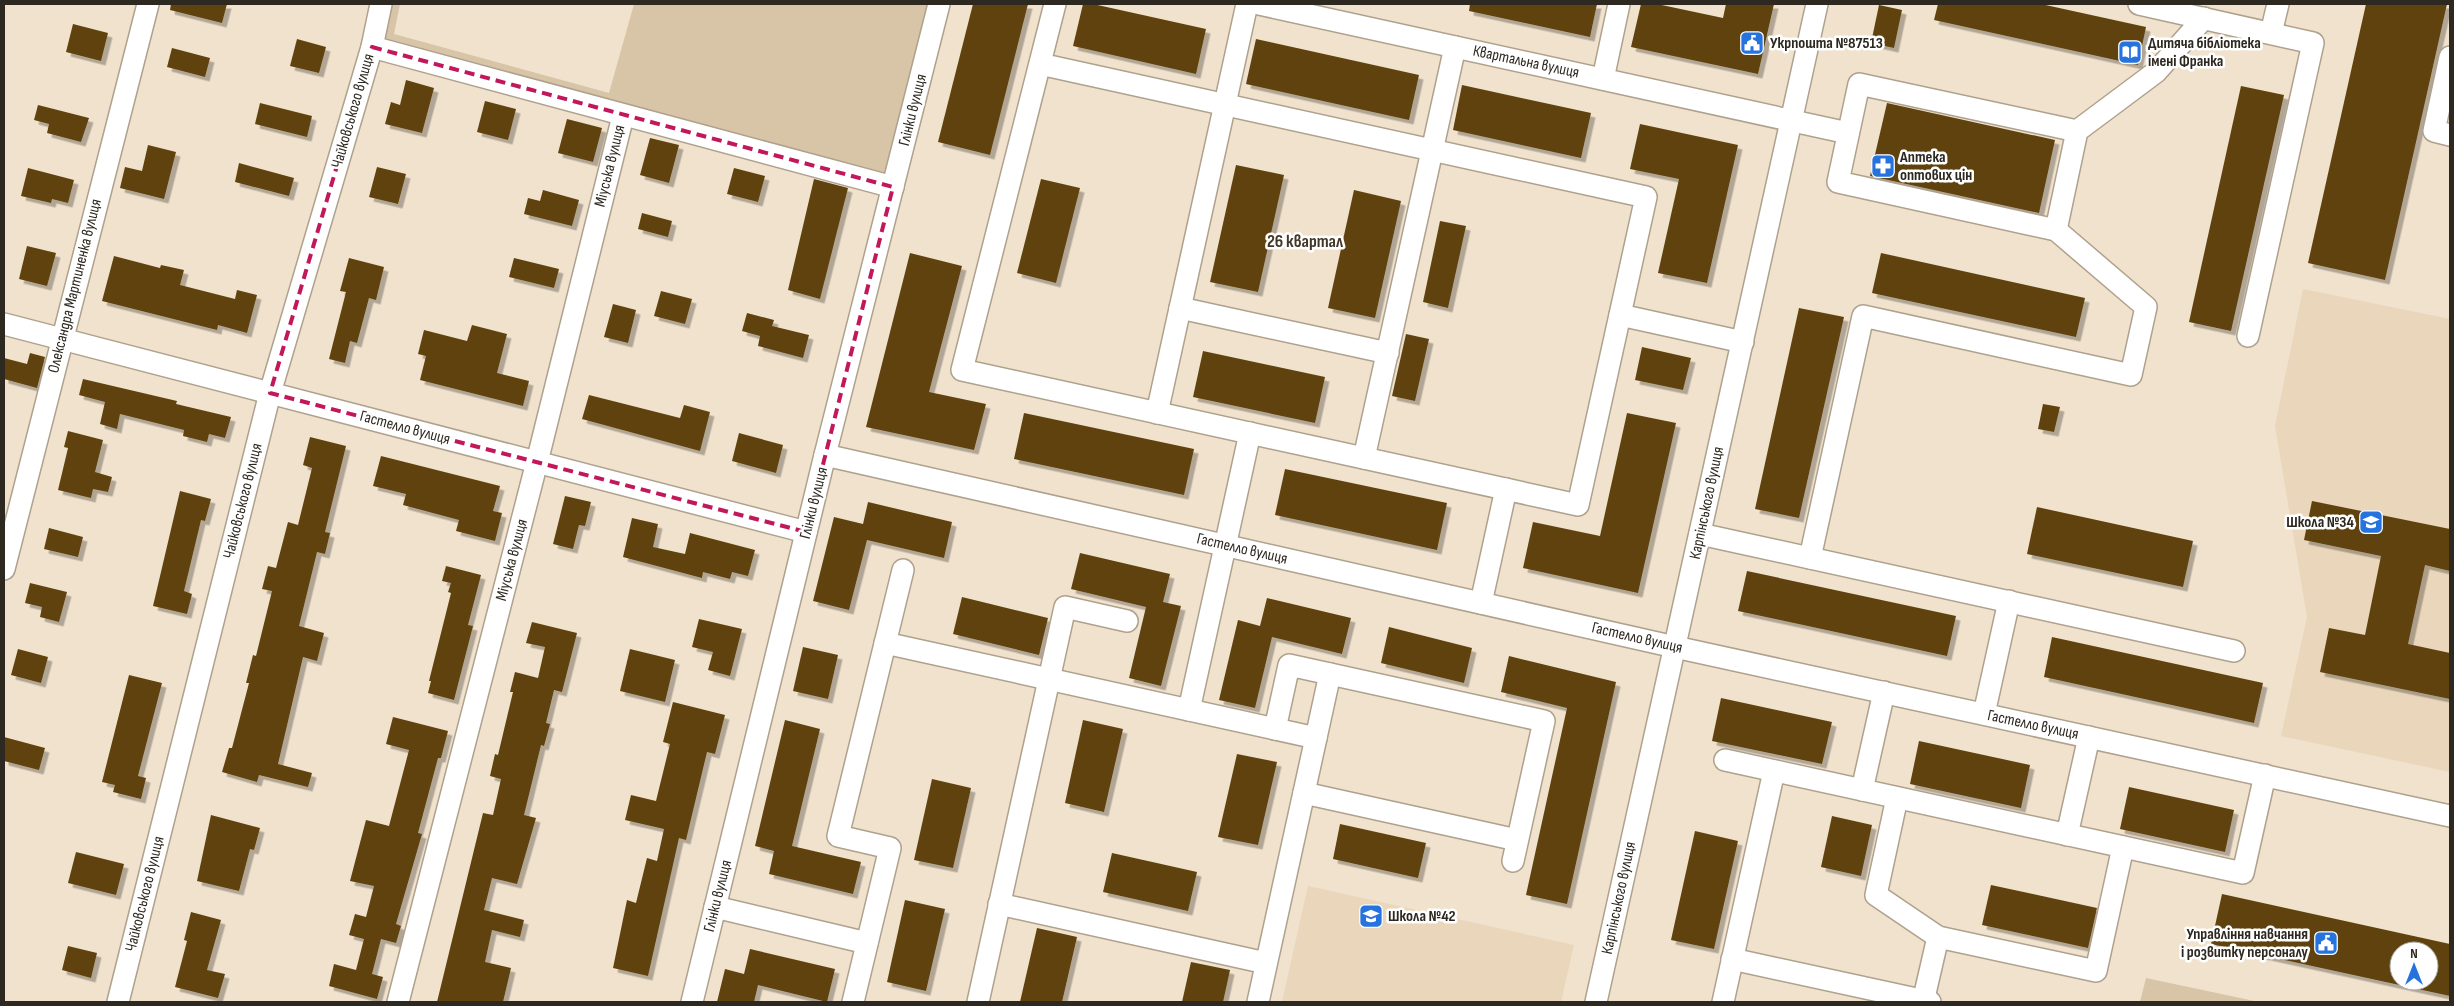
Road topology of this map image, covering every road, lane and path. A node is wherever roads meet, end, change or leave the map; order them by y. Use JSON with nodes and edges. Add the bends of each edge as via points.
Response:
{"nodes":[{"id":1,"x":148,"y":4,"type":"edge"},
{"id":2,"x":381,"y":4,"type":"edge"},
{"id":3,"x":939,"y":4,"type":"edge"},
{"id":4,"x":1055,"y":4,"type":"edge"},
{"id":5,"x":1247,"y":4,"type":"edge"},
{"id":6,"x":1260,"y":4,"type":"edge"},
{"id":7,"x":1620,"y":4,"type":"edge"},
{"id":8,"x":1817,"y":4,"type":"edge"},
{"id":9,"x":2139,"y":4,"type":"edge"},
{"id":10,"x":2278,"y":4,"type":"edge"},
{"id":11,"x":2204,"y":18,"type":"junction"},
{"id":12,"x":2271,"y":33,"type":"junction"},
{"id":13,"x":372,"y":47,"type":"junction"},
{"id":14,"x":1455,"y":47,"type":"junction"},
{"id":15,"x":2450,"y":57,"type":"edge"},
{"id":16,"x":1040,"y":64,"type":"junction"},
{"id":17,"x":1602,"y":79,"type":"junction"},
{"id":18,"x":1225,"y":104,"type":"junction"},
{"id":19,"x":622,"y":116,"type":"junction"},
{"id":20,"x":1792,"y":120,"type":"junction"},
{"id":21,"x":2078,"y":131,"type":"junction"},
{"id":22,"x":1848,"y":133,"type":"junction"},
{"id":23,"x":2450,"y":135,"type":"edge"},
{"id":24,"x":1432,"y":150,"type":"junction"},
{"id":25,"x":893,"y":187,"type":"junction"},
{"id":26,"x":2056,"y":230,"type":"junction"},
{"id":27,"x":1180,"y":308,"type":"junction"},
{"id":28,"x":1620,"y":315,"type":"junction"},
{"id":29,"x":4,"y":324,"type":"edge"},
{"id":30,"x":2248,"y":336,"type":"dead end"},
{"id":31,"x":62,"y":339,"type":"junction"},
{"id":32,"x":1743,"y":342,"type":"junction"},
{"id":33,"x":1388,"y":354,"type":"junction"},
{"id":34,"x":270,"y":393,"type":"junction"},
{"id":35,"x":1157,"y":413,"type":"junction"},
{"id":36,"x":1250,"y":433,"type":"junction"},
{"id":37,"x":825,"y":455,"type":"junction"},
{"id":38,"x":1364,"y":458,"type":"junction"},
{"id":39,"x":538,"y":462,"type":"junction"},
{"id":40,"x":1506,"y":489,"type":"junction"},
{"id":41,"x":806,"y":532,"type":"junction"},
{"id":42,"x":1700,"y":534,"type":"junction"},
{"id":43,"x":1225,"y":546,"type":"junction"},
{"id":44,"x":1810,"y":558,"type":"junction"},
{"id":45,"x":4,"y":569,"type":"edge"},
{"id":46,"x":903,"y":570,"type":"dead end"},
{"id":47,"x":2009,"y":602,"type":"junction"},
{"id":48,"x":1481,"y":603,"type":"junction"},
{"id":49,"x":1127,"y":621,"type":"dead end"},
{"id":50,"x":885,"y":644,"type":"junction"},
{"id":51,"x":1675,"y":647,"type":"junction"},
{"id":52,"x":2234,"y":651,"type":"dead end"},
{"id":53,"x":1330,"y":674,"type":"junction"},
{"id":54,"x":1049,"y":680,"type":"junction"},
{"id":55,"x":1884,"y":692,"type":"junction"},
{"id":56,"x":1189,"y":710,"type":"junction"},
{"id":57,"x":1984,"y":714,"type":"junction"},
{"id":58,"x":1275,"y":729,"type":"junction"},
{"id":59,"x":2089,"y":737,"type":"junction"},
{"id":60,"x":1316,"y":738,"type":"junction"},
{"id":61,"x":1725,"y":760,"type":"dead end"},
{"id":62,"x":1774,"y":771,"type":"junction"},
{"id":63,"x":2265,"y":775,"type":"junction"},
{"id":64,"x":1862,"y":790,"type":"junction"},
{"id":65,"x":1304,"y":793,"type":"junction"},
{"id":66,"x":1898,"y":798,"type":"junction"},
{"id":67,"x":2450,"y":816,"type":"edge"},
{"id":68,"x":2067,"y":835,"type":"junction"},
{"id":69,"x":1517,"y":840,"type":"junction"},
{"id":70,"x":2123,"y":847,"type":"junction"},
{"id":71,"x":1512,"y":862,"type":"dead end"},
{"id":72,"x":999,"y":904,"type":"junction"},
{"id":73,"x":715,"y":906,"type":"junction"},
{"id":74,"x":1938,"y":937,"type":"junction"},
{"id":75,"x":867,"y":944,"type":"junction"},
{"id":76,"x":1732,"y":959,"type":"junction"},
{"id":77,"x":1266,"y":963,"type":"junction"},
{"id":78,"x":118,"y":1002,"type":"edge"},
{"id":79,"x":398,"y":1002,"type":"edge"},
{"id":80,"x":692,"y":1002,"type":"edge"},
{"id":81,"x":853,"y":1002,"type":"edge"},
{"id":82,"x":978,"y":1002,"type":"edge"},
{"id":83,"x":1258,"y":1002,"type":"edge"},
{"id":84,"x":1596,"y":1002,"type":"edge"},
{"id":85,"x":1722,"y":1002,"type":"edge"},
{"id":86,"x":1925,"y":1002,"type":"edge"}],
"edges":[{"from":1,"to":31,"type":"street","name":"Олександра Мартиненка вулиця"},
{"from":2,"to":13,"type":"street","name":"Чайковського вулиця"},
{"from":3,"to":25,"type":"street","name":"Глінки вулиця"},
{"from":4,"to":16,"type":"street"},
{"from":5,"to":18,"type":"street"},
{"from":6,"to":14,"type":"street","name":"Квартальна вулиця"},
{"from":7,"to":17,"type":"street"},
{"from":8,"to":20,"type":"street","name":"Карпінського вулиця"},
{"from":9,"to":11,"type":"street"},
{"from":10,"to":12,"type":"street"},
{"from":11,"to":12,"type":"street"},
{"from":11,"to":21,"type":"street","via":[[2156,72]]},
{"from":12,"to":30,"type":"street","via":[[2313,42]]},
{"from":13,"to":19,"type":"street","name":"Міуська вулиця"},
{"from":13,"to":34,"type":"street","name":"Чайковського вулиця"},
{"from":14,"to":17,"type":"street","name":"Квартальна вулиця"},
{"from":14,"to":24,"type":"street"},
{"from":15,"to":23,"type":"street","via":[[2434,131]]},
{"from":16,"to":18,"type":"street"},
{"from":16,"to":35,"type":"street","via":[[962,370]]},
{"from":17,"to":20,"type":"street","name":"Квартальна вулиця"},
{"from":18,"to":24,"type":"street"},
{"from":18,"to":27,"type":"street"},
{"from":19,"to":25,"type":"street","name":"Міуська вулиця"},
{"from":19,"to":39,"type":"street","name":"Міуська вулиця"},
{"from":20,"to":22,"type":"street","name":"Квартальна вулиця"},
{"from":20,"to":32,"type":"street","name":"Карпінського вулиця"},
{"from":21,"to":22,"type":"street","via":[[1860,84]]},
{"from":21,"to":26,"type":"street"},
{"from":22,"to":26,"type":"street","via":[[1838,182]]},
{"from":24,"to":28,"type":"street","via":[[1646,197]]},
{"from":24,"to":33,"type":"street"},
{"from":25,"to":37,"type":"street","name":"Глінки вулиця"},
{"from":26,"to":44,"type":"street","via":[[2146,307],[2131,375],[1863,316]]},
{"from":27,"to":33,"type":"street"},
{"from":27,"to":35,"type":"street"},
{"from":28,"to":32,"type":"street"},
{"from":28,"to":40,"type":"street","via":[[1578,505]]},
{"from":29,"to":31,"type":"street","name":"Гастелло вулиця"},
{"from":31,"to":34,"type":"street","name":"Гастелло вулиця"},
{"from":31,"to":45,"type":"street","name":"Олександра Мартиненка вулиця"},
{"from":32,"to":42,"type":"street","name":"Карпінського вулиця"},
{"from":33,"to":38,"type":"street"},
{"from":34,"to":39,"type":"street","name":"Гастелло вулиця"},
{"from":34,"to":78,"type":"street","name":"Чайковського вулиця"},
{"from":35,"to":36,"type":"street"},
{"from":36,"to":38,"type":"street"},
{"from":36,"to":43,"type":"street"},
{"from":37,"to":41,"type":"street","name":"Глінки вулиця"},
{"from":37,"to":43,"type":"street","name":"Гастелло вулиця"},
{"from":38,"to":40,"type":"street"},
{"from":39,"to":41,"type":"street","name":"Гастелло вулиця"},
{"from":39,"to":79,"type":"street","name":"Міуська вулиця"},
{"from":40,"to":48,"type":"street"},
{"from":41,"to":73,"type":"street","name":"Глінки вулиця"},
{"from":42,"to":44,"type":"street"},
{"from":42,"to":51,"type":"street","name":"Карпінського вулиця"},
{"from":43,"to":48,"type":"street","name":"Гастелло вулиця"},
{"from":43,"to":56,"type":"street"},
{"from":44,"to":47,"type":"street"},
{"from":46,"to":50,"type":"street"},
{"from":47,"to":52,"type":"street"},
{"from":47,"to":57,"type":"street"},
{"from":48,"to":51,"type":"street","name":"Гастелло вулиця"},
{"from":49,"to":54,"type":"street","via":[[1065,607]]},
{"from":50,"to":54,"type":"street"},
{"from":50,"to":75,"type":"street","via":[[838,836],[890,848]]},
{"from":51,"to":55,"type":"street","name":"Гастелло вулиця"},
{"from":51,"to":84,"type":"street","name":"Карпінського вулиця"},
{"from":53,"to":58,"type":"street","via":[[1289,665]]},
{"from":53,"to":60,"type":"street"},
{"from":53,"to":69,"type":"street","via":[[1544,721]]},
{"from":54,"to":56,"type":"street"},
{"from":54,"to":72,"type":"street"},
{"from":55,"to":57,"type":"street","name":"Гастелло вулиця"},
{"from":55,"to":64,"type":"street"},
{"from":56,"to":58,"type":"street"},
{"from":57,"to":59,"type":"street","name":"Гастелло вулиця"},
{"from":58,"to":60,"type":"street"},
{"from":59,"to":63,"type":"street","name":"Гастелло вулиця"},
{"from":59,"to":68,"type":"street"},
{"from":60,"to":65,"type":"street"},
{"from":61,"to":62,"type":"street"},
{"from":62,"to":64,"type":"street"},
{"from":62,"to":76,"type":"street"},
{"from":63,"to":67,"type":"street","name":"Гастелло вулиця"},
{"from":63,"to":70,"type":"street","via":[[2243,873]]},
{"from":64,"to":66,"type":"street"},
{"from":65,"to":69,"type":"street"},
{"from":65,"to":77,"type":"street"},
{"from":66,"to":68,"type":"street"},
{"from":66,"to":74,"type":"street","via":[[1876,895]]},
{"from":68,"to":70,"type":"street"},
{"from":69,"to":71,"type":"street"},
{"from":70,"to":74,"type":"street","via":[[2096,971]]},
{"from":72,"to":77,"type":"street"},
{"from":72,"to":82,"type":"street"},
{"from":73,"to":75,"type":"street"},
{"from":73,"to":80,"type":"street","name":"Глінки вулиця"},
{"from":74,"to":86,"type":"street"},
{"from":75,"to":81,"type":"street"},
{"from":76,"to":85,"type":"street"},
{"from":76,"to":86,"type":"street"},
{"from":77,"to":83,"type":"street"}]}
